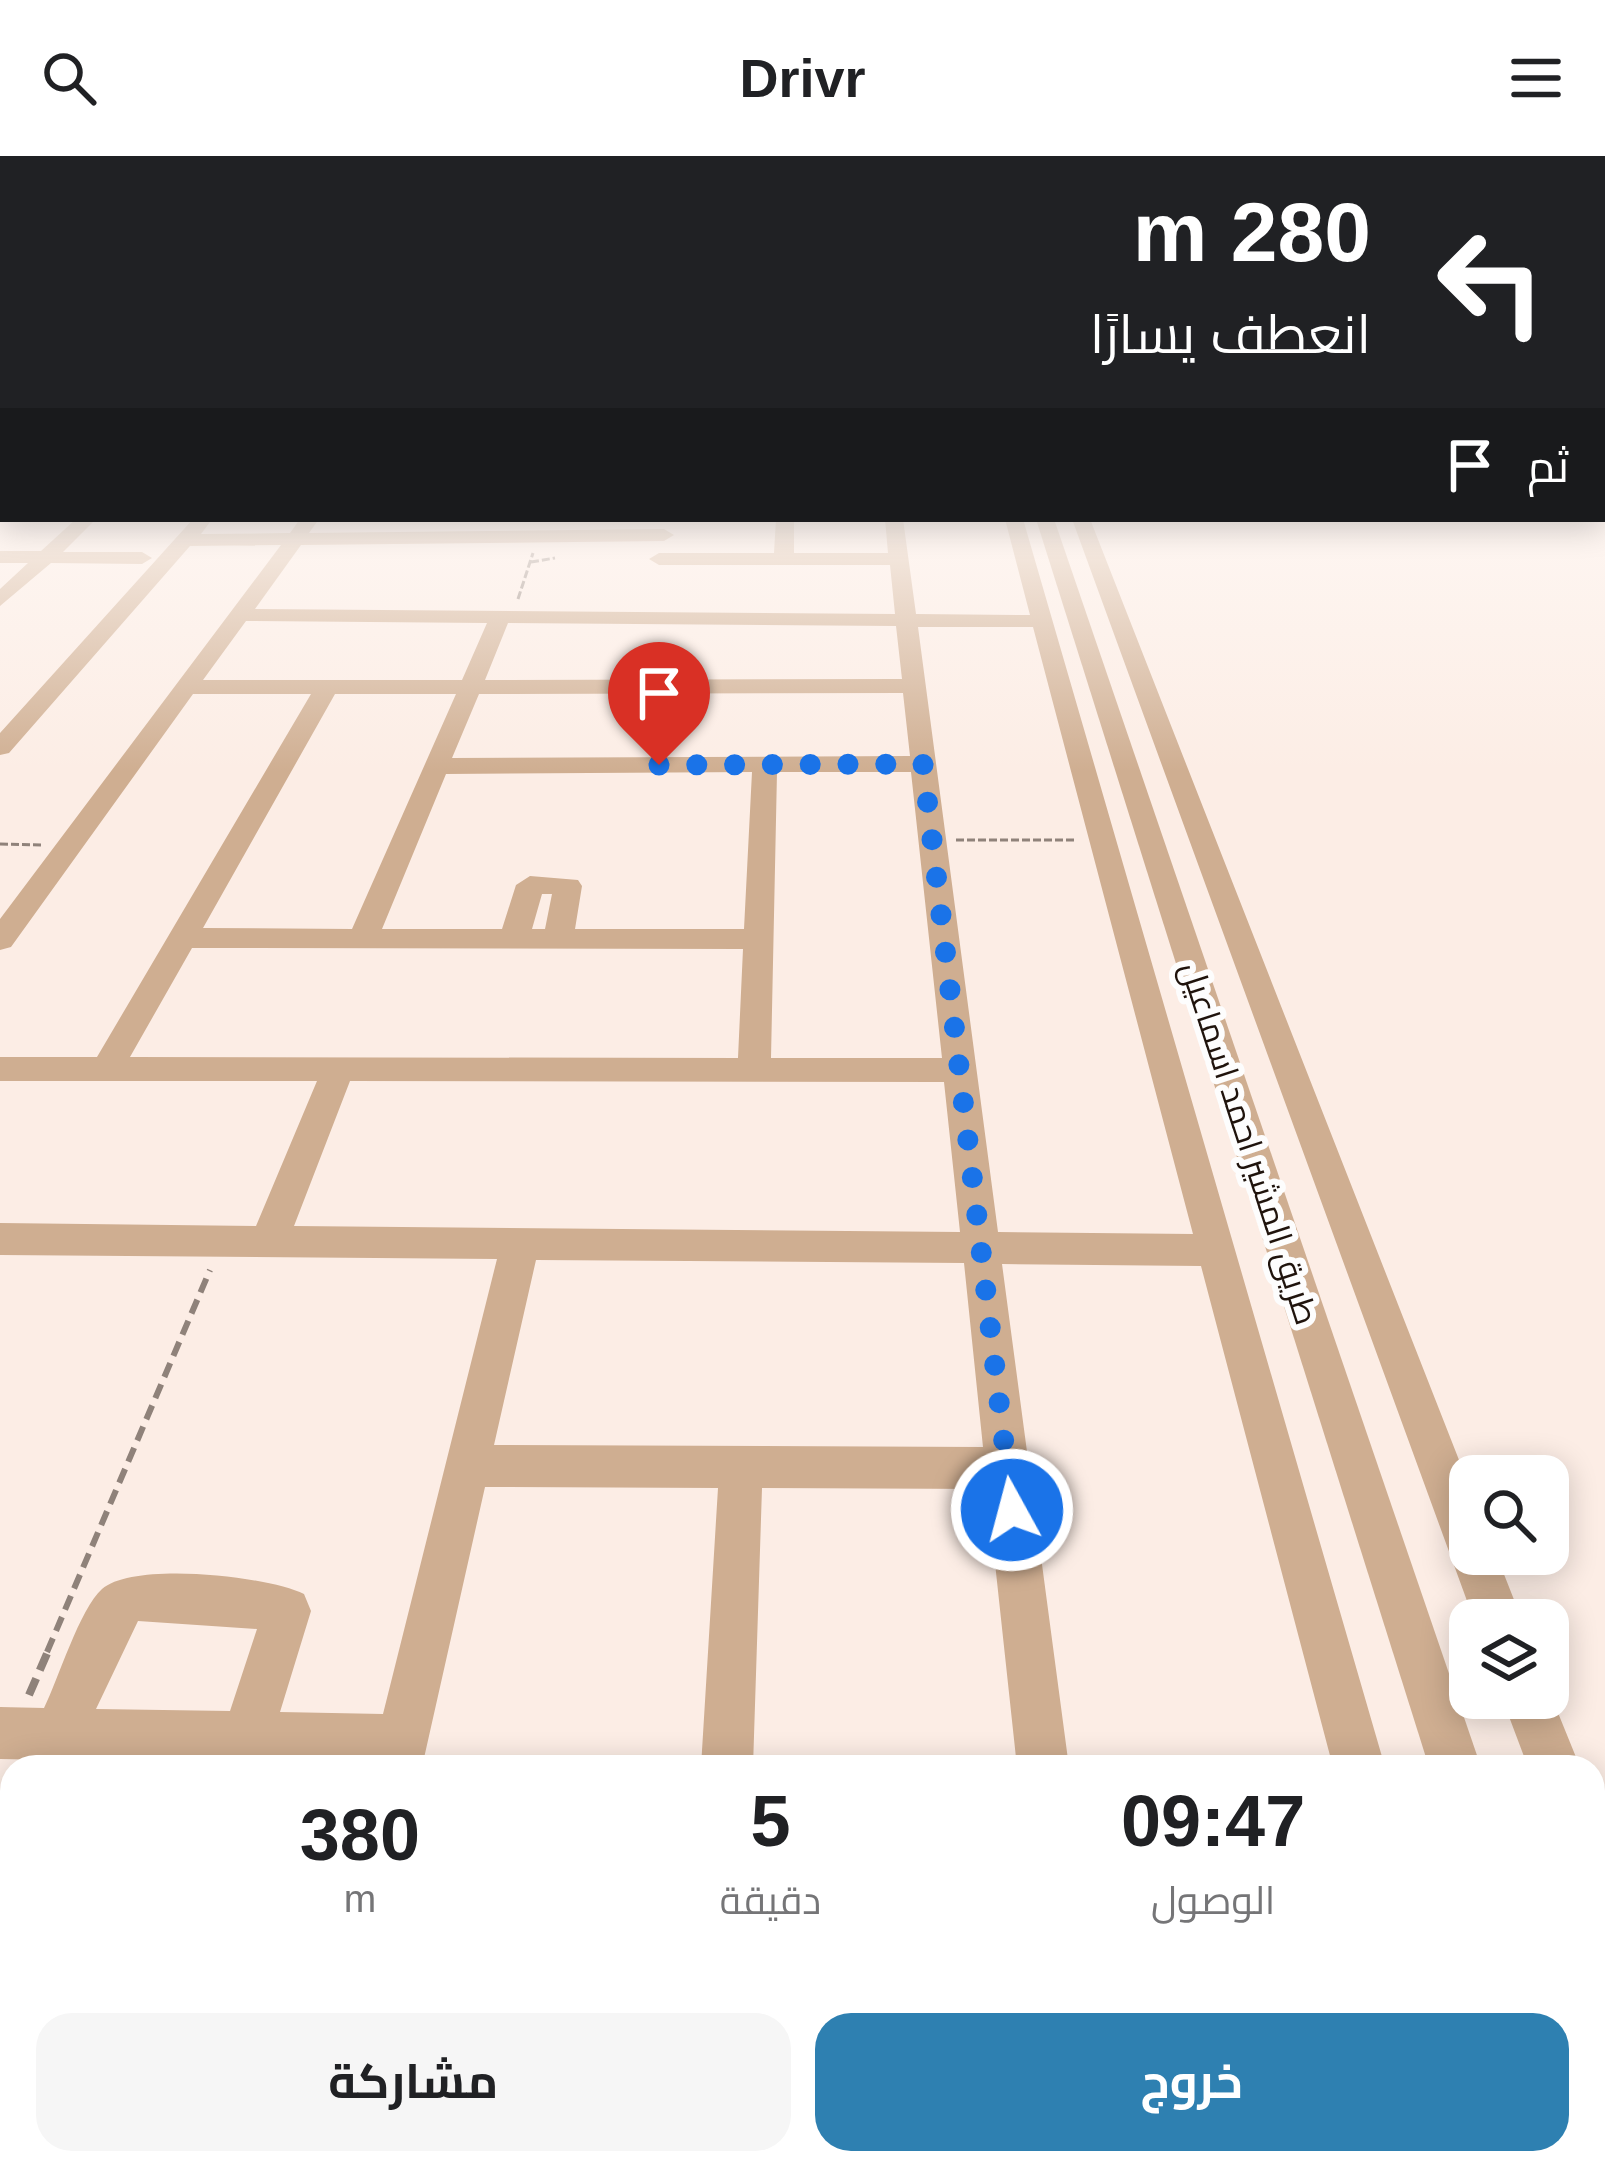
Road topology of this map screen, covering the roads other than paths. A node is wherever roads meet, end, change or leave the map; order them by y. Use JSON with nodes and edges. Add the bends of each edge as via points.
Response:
{"nodes":[{"id":1,"x":119,"y":583,"type":"edge"},
{"id":2,"x":137,"y":583,"type":"edge"},
{"id":3,"x":263,"y":583,"type":"edge"},
{"id":4,"x":653,"y":583,"type":"edge"},
{"id":5,"x":677,"y":583,"type":"edge"},
{"id":6,"x":902,"y":583,"type":"edge"},
{"id":7,"x":1029,"y":583,"type":"edge"},
{"id":8,"x":1066,"y":583,"type":"edge"},
{"id":9,"x":1106,"y":583,"type":"edge"},
{"id":10,"x":652,"y":589,"type":"junction"},
{"id":11,"x":240,"y":615,"type":"junction"},
{"id":12,"x":506,"y":617,"type":"junction"},
{"id":13,"x":906,"y":620,"type":"junction"},
{"id":14,"x":1038,"y":621,"type":"junction"},
{"id":15,"x":914,"y":686,"type":"junction"},
{"id":16,"x":187,"y":687,"type":"junction"},
{"id":17,"x":327,"y":687,"type":"junction"},
{"id":18,"x":471,"y":687,"type":"junction"},
{"id":19,"x":0,"y":712,"type":"edge"},
{"id":20,"x":0,"y":748,"type":"edge"},
{"id":21,"x":923,"y":764,"type":"junction"},
{"id":22,"x":765,"y":765,"type":"junction"},
{"id":23,"x":437,"y":766,"type":"junction"},
{"id":24,"x":182,"y":938,"type":"junction"},
{"id":25,"x":363,"y":938,"type":"junction"},
{"id":26,"x":514,"y":938,"type":"junction"},
{"id":27,"x":558,"y":938,"type":"junction"},
{"id":28,"x":758,"y":939,"type":"junction"},
{"id":29,"x":0,"y":940,"type":"edge"},
{"id":30,"x":0,"y":1069,"type":"edge"},
{"id":31,"x":107,"y":1069,"type":"junction"},
{"id":32,"x":338,"y":1070,"type":"junction"},
{"id":33,"x":754,"y":1070,"type":"junction"},
{"id":34,"x":960,"y":1070,"type":"junction"},
{"id":35,"x":0,"y":1239,"type":"edge"},
{"id":36,"x":269,"y":1241,"type":"junction"},
{"id":37,"x":520,"y":1244,"type":"junction"},
{"id":38,"x":981,"y":1248,"type":"junction"},
{"id":39,"x":1214,"y":1250,"type":"junction"},
{"id":40,"x":468,"y":1466,"type":"junction"},
{"id":41,"x":741,"y":1467,"type":"junction"},
{"id":42,"x":1007,"y":1468,"type":"junction"},
{"id":43,"x":1449,"y":1492,"type":"edge"},
{"id":44,"x":1536,"y":1719,"type":"edge"},
{"id":45,"x":24,"y":1734,"type":"edge"},
{"id":46,"x":247,"y":1737,"type":"junction"},
{"id":47,"x":399,"y":1754,"type":"edge"},
{"id":48,"x":728,"y":1755,"type":"edge"},
{"id":49,"x":1041,"y":1755,"type":"edge"},
{"id":50,"x":1356,"y":1755,"type":"edge"},
{"id":51,"x":1450,"y":1755,"type":"edge"},
{"id":52,"x":1549,"y":1755,"type":"edge"}],
"edges":[{"from":1,"to":19,"type":"street"},
{"from":2,"to":20,"type":"street"},
{"from":3,"to":11,"type":"street"},
{"from":4,"to":10,"type":"street"},
{"from":5,"to":10,"type":"street"},
{"from":6,"to":13,"type":"street"},
{"from":7,"to":14,"type":"street"},
{"from":8,"to":51,"type":"street","name":"طريق المشير احمد اسماعيل"},
{"from":9,"to":43,"type":"street","name":"طريق المشير احمد اسماعيل"},
{"from":10,"to":12,"type":"street"},
{"from":10,"to":13,"type":"street"},
{"from":11,"to":12,"type":"street"},
{"from":11,"to":16,"type":"street"},
{"from":12,"to":18,"type":"street"},
{"from":13,"to":14,"type":"street"},
{"from":13,"to":15,"type":"street"},
{"from":14,"to":39,"type":"street"},
{"from":15,"to":18,"type":"street"},
{"from":15,"to":21,"type":"street"},
{"from":16,"to":17,"type":"street"},
{"from":16,"to":29,"type":"street"},
{"from":17,"to":18,"type":"street"},
{"from":17,"to":24,"type":"street"},
{"from":18,"to":23,"type":"street"},
{"from":21,"to":22,"type":"street"},
{"from":21,"to":34,"type":"street"},
{"from":22,"to":23,"type":"street","via":[[699,765],[696,784],[538,784],[538,766]]},
{"from":22,"to":28,"type":"street"},
{"from":23,"to":25,"type":"street"},
{"from":24,"to":25,"type":"street"},
{"from":24,"to":31,"type":"street"},
{"from":25,"to":26,"type":"street"},
{"from":26,"to":27,"type":"street"},
{"from":26,"to":27,"type":"street","via":[[530,885],[568,886]]},
{"from":27,"to":28,"type":"street"},
{"from":28,"to":33,"type":"street"},
{"from":30,"to":31,"type":"street"},
{"from":31,"to":32,"type":"street"},
{"from":32,"to":33,"type":"street"},
{"from":32,"to":36,"type":"street"},
{"from":33,"to":34,"type":"street"},
{"from":34,"to":38,"type":"street"},
{"from":35,"to":36,"type":"street"},
{"from":36,"to":37,"type":"street"},
{"from":37,"to":38,"type":"street"},
{"from":37,"to":40,"type":"street"},
{"from":38,"to":39,"type":"street"},
{"from":38,"to":42,"type":"street"},
{"from":39,"to":50,"type":"street"},
{"from":40,"to":41,"type":"street"},
{"from":40,"to":47,"type":"street"},
{"from":41,"to":42,"type":"street"},
{"from":41,"to":48,"type":"street"},
{"from":42,"to":49,"type":"street"},
{"from":44,"to":52,"type":"street"},
{"from":45,"to":46,"type":"street"},
{"from":45,"to":46,"type":"street","via":[[112,1613],[136,1597],[287,1611]]},
{"from":46,"to":47,"type":"street"}]}
